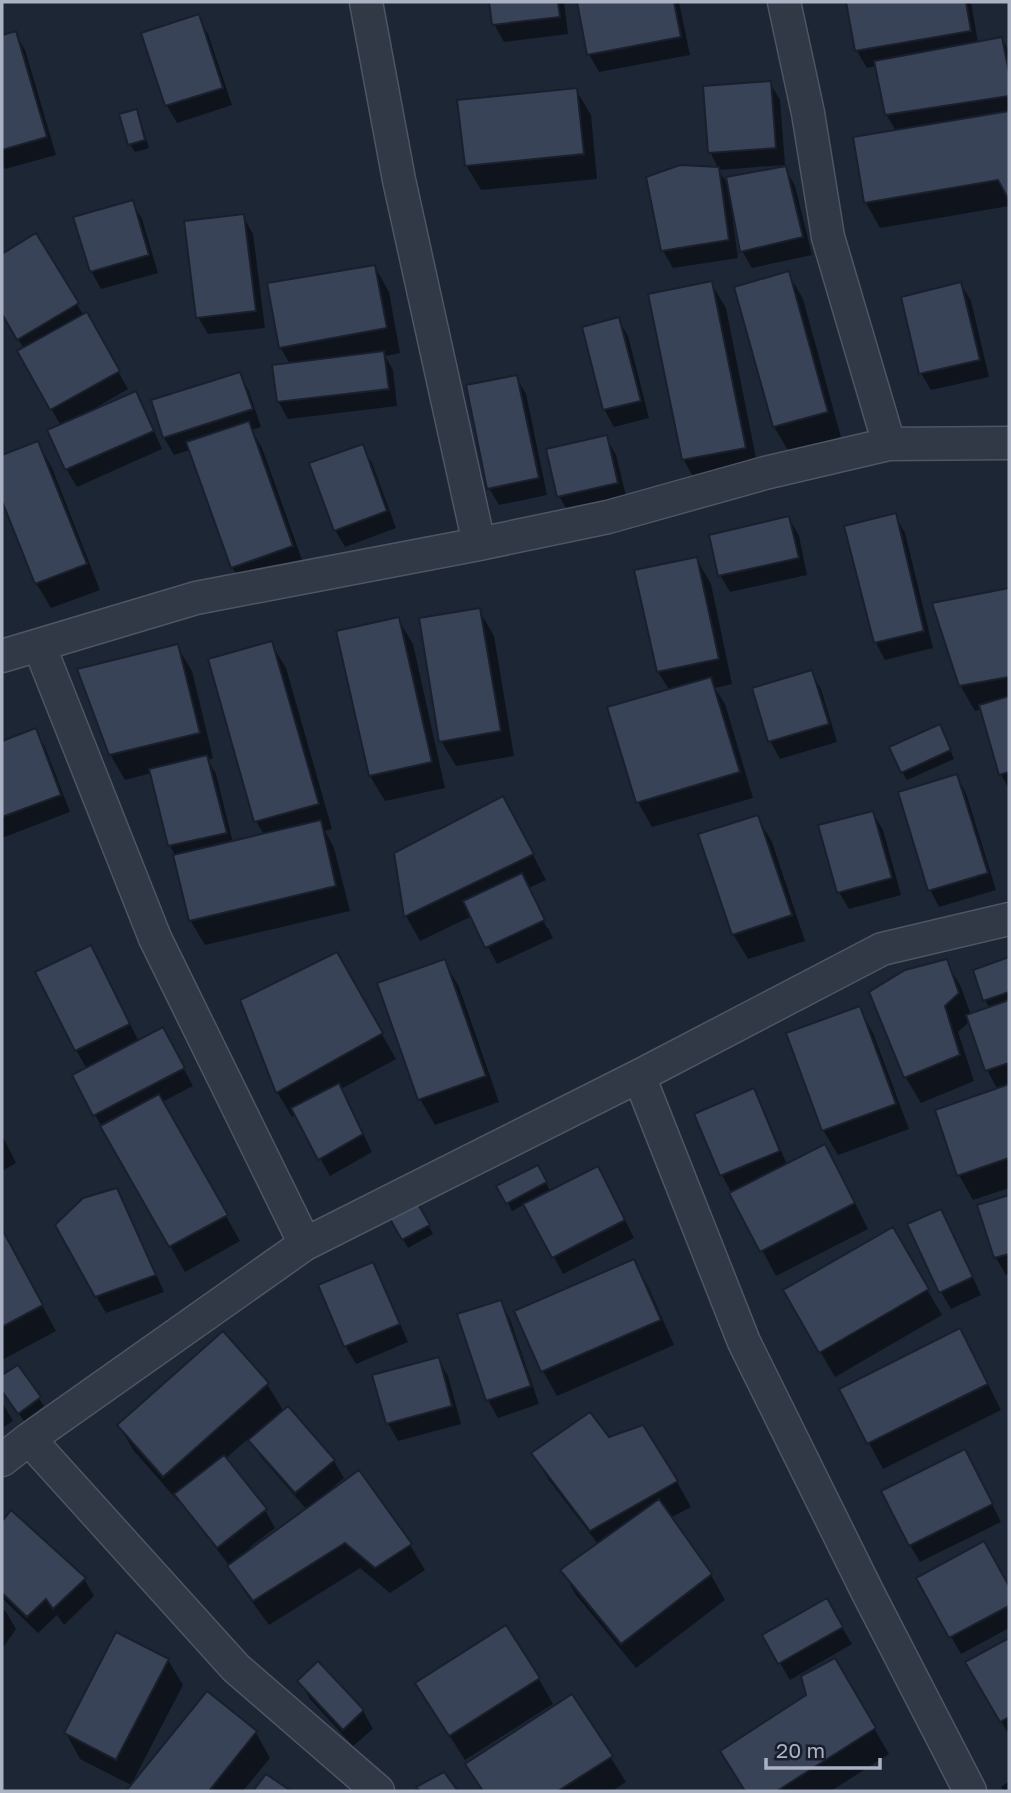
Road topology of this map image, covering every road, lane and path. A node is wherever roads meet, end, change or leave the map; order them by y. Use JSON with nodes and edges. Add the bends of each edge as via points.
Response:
{"nodes":[{"id":1,"x":366,"y":2,"type":"edge"},
{"id":2,"x":784,"y":2,"type":"edge"},
{"id":3,"x":1009,"y":443,"type":"edge"},
{"id":4,"x":889,"y":444,"type":"junction"},
{"id":5,"x":479,"y":544,"type":"junction"},
{"id":6,"x":39,"y":645,"type":"junction"},
{"id":7,"x":4,"y":649,"type":"edge"},
{"id":8,"x":1009,"y":919,"type":"edge"},
{"id":9,"x":639,"y":1076,"type":"junction"},
{"id":10,"x":305,"y":1244,"type":"junction"},
{"id":11,"x":30,"y":1439,"type":"junction"},
{"id":12,"x":2,"y":1461,"type":"edge"},
{"id":13,"x":378,"y":1791,"type":"edge"},
{"id":14,"x":970,"y":1791,"type":"edge"}],
"edges":[{"from":1,"to":5,"type":"street","via":[[399,180]]},
{"from":2,"to":4,"type":"street","via":[[828,237]]},
{"from":3,"to":4,"type":"street"},
{"from":4,"to":5,"type":"street","via":[[608,517]]},
{"from":5,"to":6,"type":"street","via":[[196,598]]},
{"from":6,"to":7,"type":"street"},
{"from":6,"to":10,"type":"street","via":[[155,938]]},
{"from":8,"to":9,"type":"street","via":[[881,949]]},
{"from":9,"to":10,"type":"street"},
{"from":9,"to":14,"type":"street","via":[[744,1342]]},
{"from":10,"to":11,"type":"street"},
{"from":11,"to":12,"type":"street"},
{"from":11,"to":13,"type":"street","via":[[236,1668]]}]}
